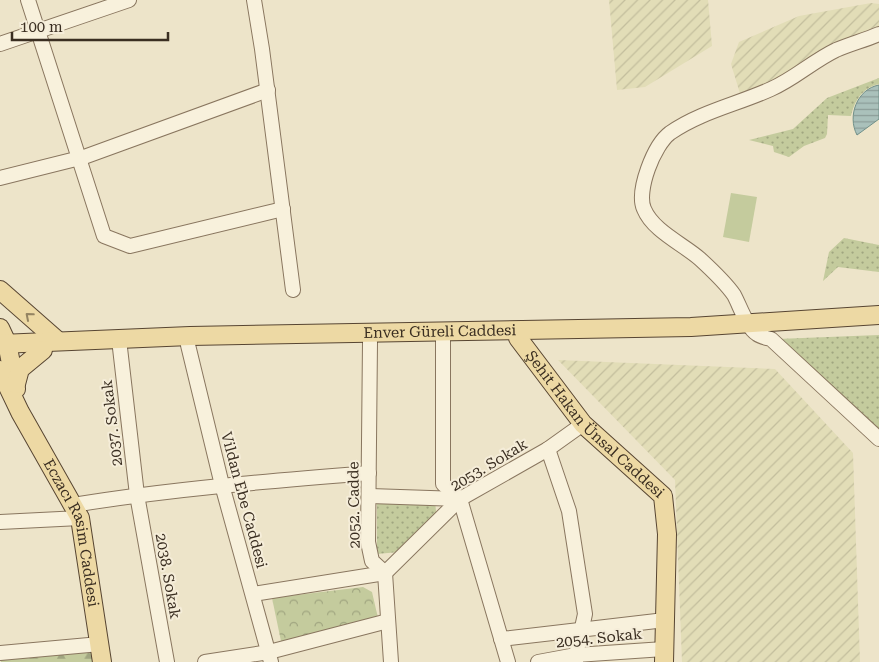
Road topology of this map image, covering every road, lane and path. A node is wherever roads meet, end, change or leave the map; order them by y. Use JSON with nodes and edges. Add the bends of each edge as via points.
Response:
{"nodes":[{"id":1,"x":28,"y":0,"type":"edge"},
{"id":2,"x":129,"y":0,"type":"edge"},
{"id":3,"x":254,"y":0,"type":"edge"},
{"id":4,"x":38,"y":32,"type":"junction"},
{"id":5,"x":879,"y":34,"type":"edge"},
{"id":6,"x":0,"y":44,"type":"edge"},
{"id":7,"x":268,"y":90,"type":"junction"},
{"id":8,"x":79,"y":158,"type":"junction"},
{"id":9,"x":0,"y":178,"type":"edge"},
{"id":10,"x":282,"y":209,"type":"junction"},
{"id":11,"x":0,"y":290,"type":"edge"},
{"id":12,"x":293,"y":290,"type":"dead end"},
{"id":13,"x":879,"y":315,"type":"edge"},
{"id":14,"x":879,"y":326,"type":"edge"},
{"id":15,"x":753,"y":329,"type":"junction"},
{"id":16,"x":518,"y":338,"type":"junction"},
{"id":17,"x":443,"y":340,"type":"junction"},
{"id":18,"x":370,"y":342,"type":"junction"},
{"id":19,"x":3,"y":343,"type":"edge"},
{"id":20,"x":50,"y":345,"type":"junction"},
{"id":21,"x":188,"y":345,"type":"junction"},
{"id":22,"x":120,"y":348,"type":"junction"},
{"id":23,"x":0,"y":370,"type":"edge"},
{"id":24,"x":8,"y":386,"type":"edge"},
{"id":25,"x":583,"y":424,"type":"junction"},
{"id":26,"x":879,"y":439,"type":"edge"},
{"id":27,"x":548,"y":449,"type":"junction"},
{"id":28,"x":369,"y":473,"type":"junction"},
{"id":29,"x":222,"y":485,"type":"junction"},
{"id":30,"x":137,"y":495,"type":"junction"},
{"id":31,"x":370,"y":496,"type":"junction"},
{"id":32,"x":460,"y":499,"type":"junction"},
{"id":33,"x":77,"y":511,"type":"junction"},
{"id":34,"x":0,"y":522,"type":"edge"},
{"id":35,"x":385,"y":573,"type":"junction"},
{"id":36,"x":253,"y":594,"type":"junction"},
{"id":37,"x":665,"y":620,"type":"junction"},
{"id":38,"x":388,"y":621,"type":"junction"},
{"id":39,"x":582,"y":629,"type":"junction"},
{"id":40,"x":501,"y":639,"type":"junction"},
{"id":41,"x":100,"y":644,"type":"junction"},
{"id":42,"x":0,"y":653,"type":"edge"},
{"id":43,"x":664,"y":655,"type":"edge"},
{"id":44,"x":270,"y":657,"type":"edge"},
{"id":45,"x":576,"y":658,"type":"edge"},
{"id":46,"x":102,"y":662,"type":"edge"},
{"id":47,"x":166,"y":662,"type":"edge"},
{"id":48,"x":205,"y":662,"type":"edge"},
{"id":49,"x":391,"y":662,"type":"edge"},
{"id":50,"x":508,"y":662,"type":"edge"},
{"id":51,"x":538,"y":662,"type":"edge"}],
"edges":[{"from":1,"to":4,"type":"street"},
{"from":2,"to":4,"type":"street"},
{"from":3,"to":7,"type":"street"},
{"from":4,"to":6,"type":"street"},
{"from":4,"to":8,"type":"street"},
{"from":5,"to":15,"type":"street","via":[[836,51],[772,88],[669,134],[651,161],[642,192],[643,208],[660,230],[685,246],[724,282]]},
{"from":7,"to":8,"type":"street"},
{"from":7,"to":10,"type":"street"},
{"from":8,"to":9,"type":"street"},
{"from":8,"to":10,"type":"street","via":[[104,236],[130,246]]},
{"from":10,"to":12,"type":"street"},
{"from":20,"to":11,"type":"main road","one_way":true},
{"from":13,"to":15,"type":"main road","name":"Enver Güreli Caddesi"},
{"from":14,"to":15,"type":"main road","name":"Enver Güreli Caddesi"},
{"from":15,"to":16,"type":"main road","name":"Enver Güreli Caddesi","via":[[646,337]]},
{"from":15,"to":20,"type":"main road","name":"Enver Güreli Caddesi","via":[[458,330],[190,336]]},
{"from":15,"to":26,"type":"street","via":[[772,339]]},
{"from":16,"to":17,"type":"main road","name":"Enver Güreli Caddesi"},
{"from":16,"to":25,"type":"main road","name":"Şehit Hakan Ünsal Caddesi"},
{"from":17,"to":18,"type":"main road","name":"Enver Güreli Caddesi"},
{"from":17,"to":32,"type":"street","via":[[444,484]]},
{"from":18,"to":21,"type":"main road","name":"Enver Güreli Caddesi"},
{"from":18,"to":28,"type":"street","name":"2052. Cadde"},
{"from":19,"to":20,"type":"main road","name":"Enver Güreli Caddesi"},
{"from":19,"to":24,"type":"main road"},
{"from":20,"to":22,"type":"main road","name":"Enver Güreli Caddesi"},
{"from":20,"to":24,"type":"main road","via":[[20,369]]},
{"from":21,"to":22,"type":"main road","name":"Enver Güreli Caddesi"},
{"from":21,"to":29,"type":"street","name":"Vildan Ebe Caddesi"},
{"from":22,"to":30,"type":"street","name":"2037. Sokak"},
{"from":23,"to":24,"type":"main road"},
{"from":24,"to":33,"type":"main road","name":"Eczacı Rasim Caddesi"},
{"from":25,"to":27,"type":"street","name":"2053. Sokak"},
{"from":25,"to":37,"type":"main road","name":"Şehit Hakan Ünsal Caddesi","via":[[663,496],[667,534]]},
{"from":27,"to":32,"type":"street","name":"2053. Sokak"},
{"from":27,"to":39,"type":"street","via":[[568,511],[585,614]]},
{"from":28,"to":29,"type":"street"},
{"from":28,"to":31,"type":"street","name":"2052. Cadde"},
{"from":29,"to":30,"type":"street"},
{"from":29,"to":36,"type":"street","name":"Vildan Ebe Caddesi"},
{"from":30,"to":33,"type":"street"},
{"from":30,"to":47,"type":"street","name":"2038. Sokak"},
{"from":31,"to":32,"type":"street"},
{"from":31,"to":35,"type":"street","name":"2052. Cadde","via":[[368,542],[372,562]]},
{"from":32,"to":35,"type":"street","name":"2053. Sokak"},
{"from":32,"to":40,"type":"street"},
{"from":33,"to":34,"type":"street"},
{"from":33,"to":41,"type":"main road","name":"Eczacı Rasim Caddesi"},
{"from":35,"to":36,"type":"street"},
{"from":35,"to":38,"type":"street"},
{"from":36,"to":44,"type":"street","name":"Vildan Ebe Caddesi"},
{"from":37,"to":39,"type":"street"},
{"from":37,"to":43,"type":"main road","name":"Şehit Hakan Ünsal Caddesi"},
{"from":38,"to":44,"type":"street"},
{"from":38,"to":49,"type":"street"},
{"from":39,"to":40,"type":"street"},
{"from":39,"to":45,"type":"street"},
{"from":40,"to":50,"type":"street"},
{"from":41,"to":42,"type":"street"},
{"from":41,"to":46,"type":"main road","name":"Eczacı Rasim Caddesi"},
{"from":43,"to":45,"type":"street","name":"2054. Sokak"},
{"from":44,"to":48,"type":"street"},
{"from":45,"to":51,"type":"street","name":"2054. Sokak"}]}
